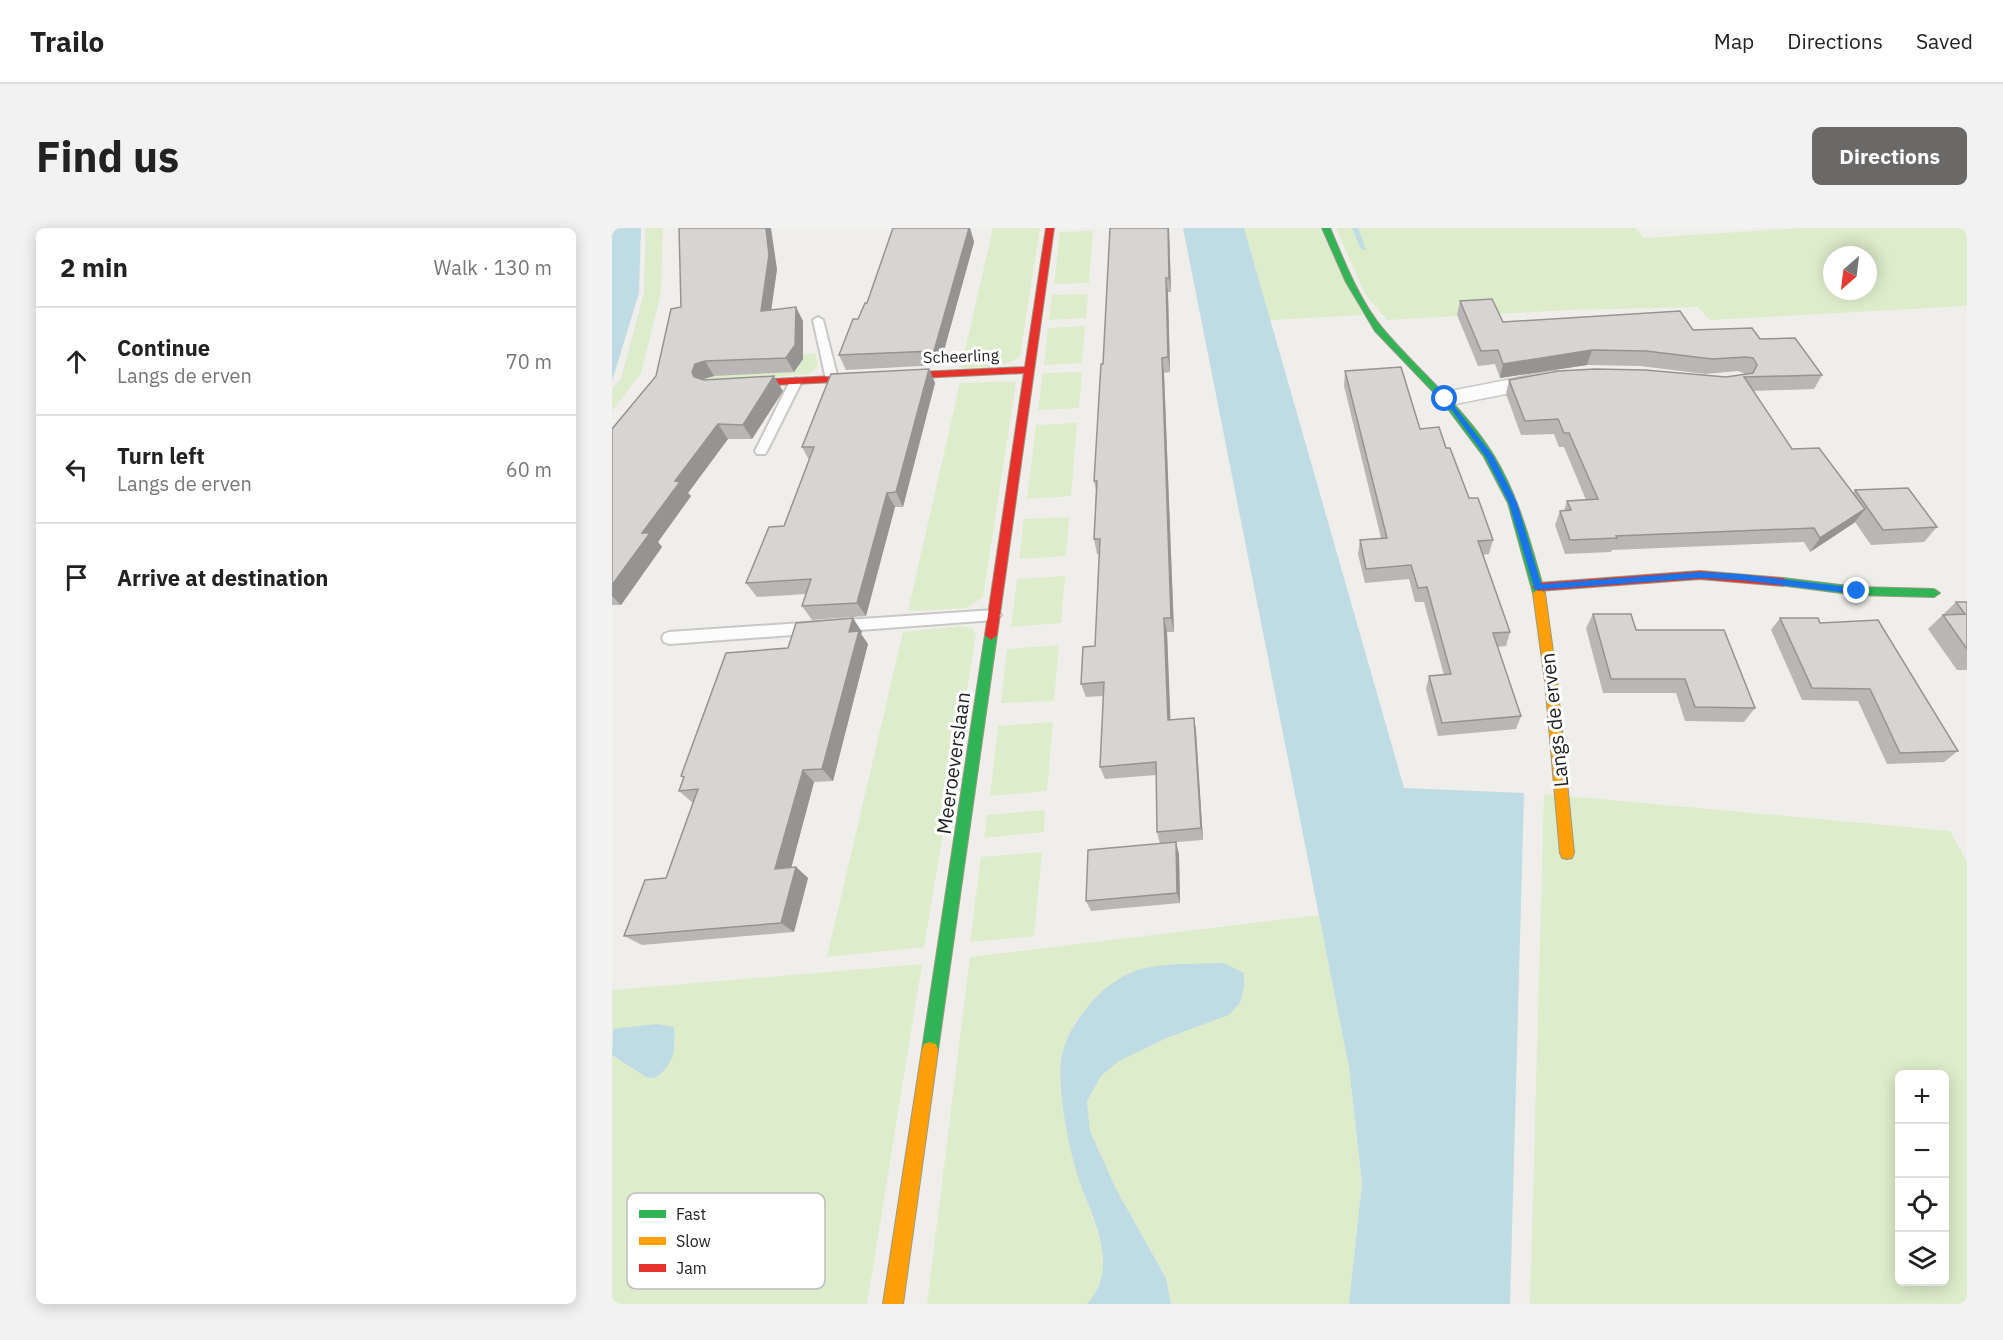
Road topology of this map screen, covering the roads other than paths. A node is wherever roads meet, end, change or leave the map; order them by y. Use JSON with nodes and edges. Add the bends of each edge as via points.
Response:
{"nodes":[{"id":1,"x":1050,"y":228,"type":"edge"},
{"id":2,"x":1326,"y":228,"type":"edge"},
{"id":3,"x":818,"y":320,"type":"dead end"},
{"id":4,"x":1030,"y":370,"type":"junction"},
{"id":5,"x":1575,"y":375,"type":"edge"},
{"id":6,"x":832,"y":379,"type":"junction"},
{"id":7,"x":796,"y":381,"type":"junction"},
{"id":8,"x":714,"y":385,"type":"edge"},
{"id":9,"x":1445,"y":399,"type":"junction"},
{"id":10,"x":761,"y":451,"type":"dead end"},
{"id":11,"x":1538,"y":587,"type":"junction"},
{"id":12,"x":1934,"y":593,"type":"dead end"},
{"id":13,"x":994,"y":615,"type":"junction"},
{"id":14,"x":669,"y":638,"type":"dead end"},
{"id":15,"x":1567,"y":853,"type":"dead end"},
{"id":16,"x":892,"y":1304,"type":"edge"}],
"edges":[{"from":1,"to":4,"type":"street","name":"Meeroeverslaan"},
{"from":2,"to":9,"type":"street","name":"Langs de erven","via":[[1350,282],[1378,329]]},
{"from":3,"to":6,"type":"lane"},
{"from":4,"to":6,"type":"street","name":"Scheerling"},
{"from":4,"to":13,"type":"street","name":"Meeroeverslaan"},
{"from":5,"to":9,"type":"street"},
{"from":6,"to":7,"type":"street","name":"Scheerling"},
{"from":7,"to":8,"type":"street","name":"Scheerling"},
{"from":7,"to":10,"type":"lane"},
{"from":9,"to":11,"type":"street","name":"Langs de erven","via":[[1490,456],[1513,503]]},
{"from":11,"to":12,"type":"street","via":[[1700,575],[1857,591]]},
{"from":11,"to":15,"type":"street","name":"Langs de erven"},
{"from":13,"to":14,"type":"lane"},
{"from":13,"to":16,"type":"street","name":"Meeroeverslaan"}]}
